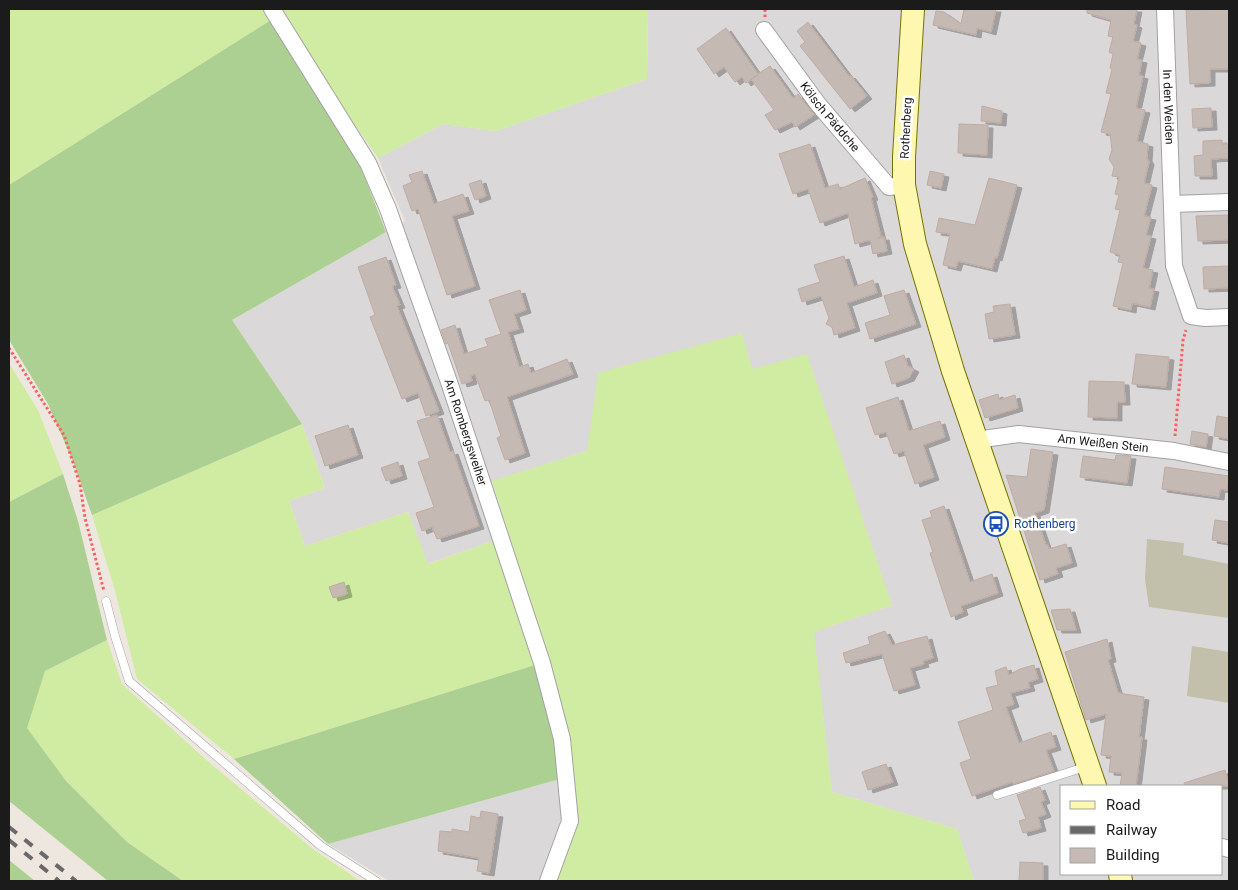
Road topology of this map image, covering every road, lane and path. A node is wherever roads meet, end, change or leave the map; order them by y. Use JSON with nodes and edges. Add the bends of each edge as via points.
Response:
{"nodes":[{"id":1,"x":272,"y":9,"type":"edge"},
{"id":2,"x":913,"y":9,"type":"edge"},
{"id":3,"x":1165,"y":9,"type":"edge"},
{"id":4,"x":764,"y":30,"type":"dead end"},
{"id":5,"x":904,"y":185,"type":"junction"},
{"id":6,"x":1229,"y":202,"type":"edge"},
{"id":7,"x":1172,"y":204,"type":"junction"},
{"id":8,"x":1191,"y":316,"type":"junction"},
{"id":9,"x":1229,"y":316,"type":"edge"},
{"id":10,"x":9,"y":348,"type":"edge"},
{"id":11,"x":976,"y":440,"type":"junction"},
{"id":12,"x":1174,"y":451,"type":"junction"},
{"id":13,"x":1229,"y":462,"type":"edge"},
{"id":14,"x":106,"y":601,"type":"joint"},
{"id":15,"x":1092,"y":776,"type":"edge"},
{"id":16,"x":997,"y":796,"type":"dead end"},
{"id":17,"x":376,"y":881,"type":"edge"},
{"id":18,"x":548,"y":881,"type":"edge"}],
"edges":[{"from":1,"to":18,"type":"street","name":"Am Rombergsweiher","via":[[368,163],[388,209],[539,654],[562,739],[570,821]]},
{"from":2,"to":5,"type":"street","name":"Rothenberg"},
{"from":3,"to":7,"type":"street","name":"In den Weiden"},
{"from":4,"to":5,"type":"street","name":"Kölsch Päddche","via":[[818,104],[889,188]]},
{"from":5,"to":11,"type":"street","name":"Rothenberg","via":[[915,244]]},
{"from":6,"to":7,"type":"street"},
{"from":7,"to":8,"type":"street","name":"In den Weiden","via":[[1174,266]]},
{"from":8,"to":9,"type":"street"},
{"from":8,"to":12,"type":"path","via":[[1183,340]]},
{"from":10,"to":14,"type":"path","via":[[64,435],[80,484]]},
{"from":11,"to":12,"type":"street","name":"Am Weißen Stein","via":[[1019,434]]},
{"from":11,"to":15,"type":"street","name":"Rothenberg"},
{"from":12,"to":13,"type":"street","name":"Am Weißen Stein"},
{"from":14,"to":17,"type":"lane","via":[[128,681],[321,846]]},
{"from":15,"to":16,"type":"lane"}]}
